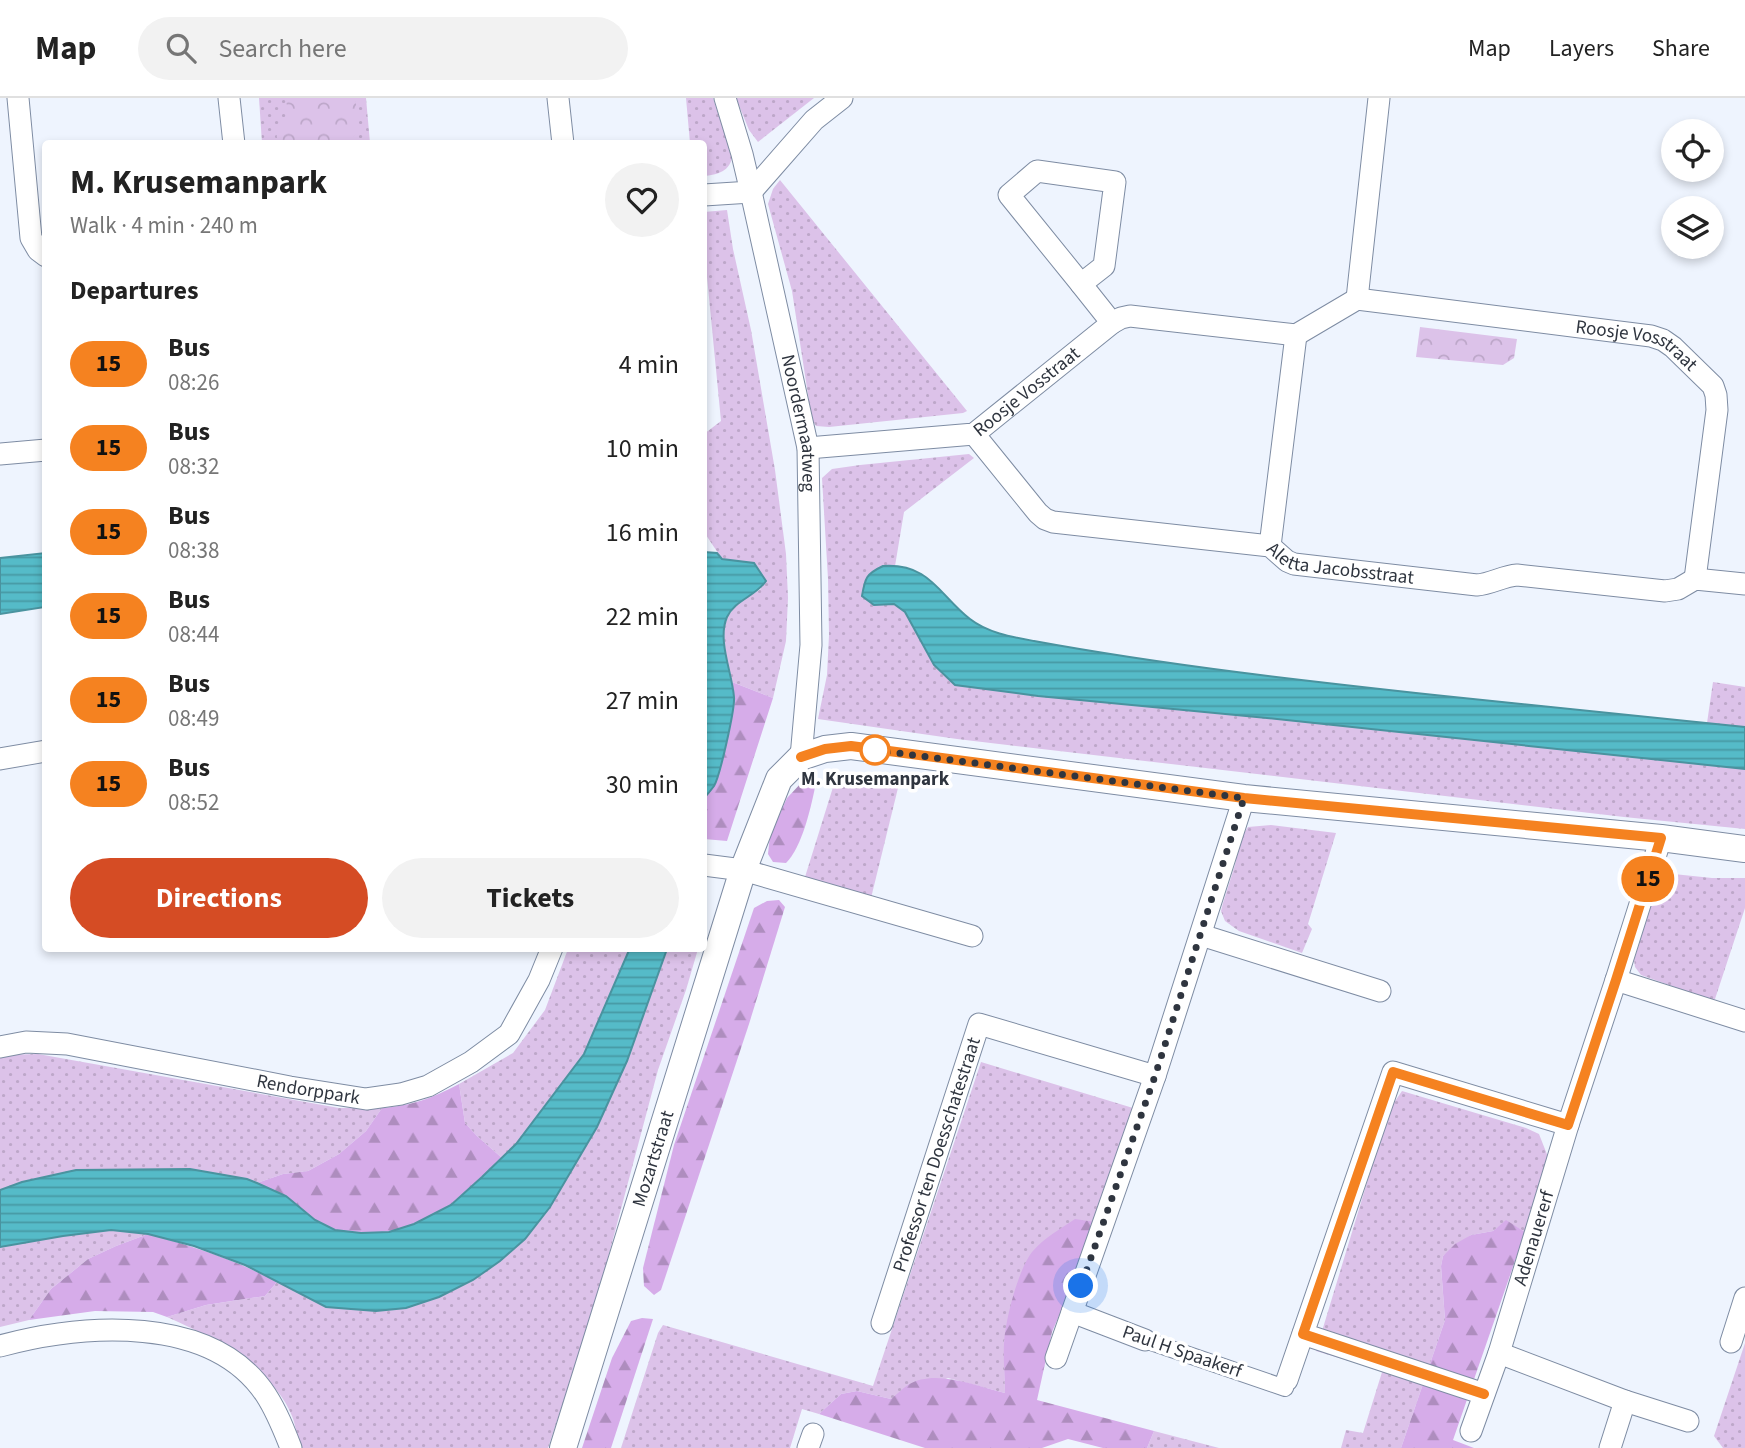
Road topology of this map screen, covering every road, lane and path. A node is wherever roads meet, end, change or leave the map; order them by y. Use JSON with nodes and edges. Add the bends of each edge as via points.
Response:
{"nodes":[{"id":1,"x":18,"y":98,"type":"edge"},
{"id":2,"x":229,"y":98,"type":"edge"},
{"id":3,"x":558,"y":98,"type":"edge"},
{"id":4,"x":724,"y":98,"type":"edge"},
{"id":5,"x":842,"y":98,"type":"edge"},
{"id":6,"x":1379,"y":98,"type":"edge"},
{"id":7,"x":234,"y":140,"type":"edge"},
{"id":8,"x":563,"y":140,"type":"edge"},
{"id":9,"x":751,"y":192,"type":"junction"},
{"id":10,"x":707,"y":195,"type":"edge"},
{"id":11,"x":42,"y":253,"type":"edge"},
{"id":12,"x":1081,"y":284,"type":"junction"},
{"id":13,"x":1357,"y":299,"type":"junction"},
{"id":14,"x":1112,"y":323,"type":"junction"},
{"id":15,"x":1296,"y":335,"type":"junction"},
{"id":16,"x":974,"y":434,"type":"junction"},
{"id":17,"x":808,"y":448,"type":"junction"},
{"id":18,"x":42,"y":450,"type":"edge"},
{"id":19,"x":0,"y":454,"type":"edge"},
{"id":20,"x":1270,"y":546,"type":"junction"},
{"id":21,"x":1695,"y":579,"type":"junction"},
{"id":22,"x":1745,"y":584,"type":"edge"},
{"id":23,"x":42,"y":752,"type":"edge"},
{"id":24,"x":801,"y":757,"type":"junction"},
{"id":25,"x":0,"y":758,"type":"edge"},
{"id":26,"x":1244,"y":798,"type":"junction"},
{"id":27,"x":1661,"y":838,"type":"junction"},
{"id":28,"x":1745,"y":849,"type":"edge"},
{"id":29,"x":707,"y":865,"type":"edge"},
{"id":30,"x":744,"y":870,"type":"junction"},
{"id":31,"x":972,"y":936,"type":"dead end"},
{"id":32,"x":1201,"y":936,"type":"junction"},
{"id":33,"x":550,"y":952,"type":"edge"},
{"id":34,"x":1616,"y":980,"type":"junction"},
{"id":35,"x":1380,"y":991,"type":"dead end"},
{"id":36,"x":1745,"y":1020,"type":"edge"},
{"id":37,"x":0,"y":1046,"type":"edge"},
{"id":38,"x":1155,"y":1076,"type":"junction"},
{"id":39,"x":1568,"y":1125,"type":"junction"},
{"id":40,"x":1745,"y":1298,"type":"edge"},
{"id":41,"x":1072,"y":1312,"type":"junction"},
{"id":42,"x":882,"y":1322,"type":"dead end"},
{"id":43,"x":1303,"y":1334,"type":"junction"},
{"id":44,"x":1145,"y":1340,"type":"joint"},
{"id":45,"x":1731,"y":1342,"type":"dead end"},
{"id":46,"x":0,"y":1346,"type":"edge"},
{"id":47,"x":1499,"y":1353,"type":"junction"},
{"id":48,"x":1056,"y":1357,"type":"dead end"},
{"id":49,"x":1287,"y":1380,"type":"joint"},
{"id":50,"x":1484,"y":1394,"type":"junction"},
{"id":51,"x":1625,"y":1401,"type":"junction"},
{"id":52,"x":1688,"y":1421,"type":"dead end"},
{"id":53,"x":1471,"y":1431,"type":"dead end"},
{"id":54,"x":291,"y":1448,"type":"edge"},
{"id":55,"x":563,"y":1448,"type":"edge"},
{"id":56,"x":1610,"y":1448,"type":"edge"}],
"edges":[{"from":1,"to":11,"type":"street","via":[[31,238]]},
{"from":2,"to":7,"type":"street"},
{"from":3,"to":8,"type":"street"},
{"from":4,"to":9,"type":"street","name":"Noordermaatweg"},
{"from":5,"to":9,"type":"street","via":[[814,120]]},
{"from":6,"to":13,"type":"street"},
{"from":9,"to":10,"type":"street"},
{"from":9,"to":17,"type":"street","name":"Noordermaatweg"},
{"from":12,"to":12,"type":"street","via":[[1009,195],[1037,172],[1115,182],[1104,266]]},
{"from":12,"to":14,"type":"street"},
{"from":13,"to":15,"type":"street"},
{"from":13,"to":21,"type":"street","name":"Roosje Vosstraat","via":[[1651,336],[1673,348],[1713,386],[1716,395]]},
{"from":14,"to":15,"type":"street","name":"Roosje Vosstraat","via":[[1130,316]]},
{"from":14,"to":16,"type":"street","name":"Roosje Vosstraat"},
{"from":15,"to":20,"type":"street"},
{"from":16,"to":17,"type":"street","name":"Roosje Vosstraat"},
{"from":16,"to":20,"type":"street","name":"Aletta Jacobsstraat","via":[[1045,519]]},
{"from":17,"to":24,"type":"street","name":"Noordermaatweg","via":[[811,645]]},
{"from":18,"to":19,"type":"street"},
{"from":20,"to":21,"type":"street","name":"Aletta Jacobsstraat","via":[[1294,564],[1477,585],[1517,575],[1665,591]]},
{"from":21,"to":22,"type":"street","name":"Aletta Jacobsstraat"},
{"from":23,"to":25,"type":"street"},
{"from":24,"to":26,"type":"street","via":[[851,746]]},
{"from":24,"to":30,"type":"street","name":"Mozartstraat","via":[[779,779]]},
{"from":26,"to":27,"type":"street"},
{"from":26,"to":32,"type":"street"},
{"from":27,"to":28,"type":"street"},
{"from":27,"to":34,"type":"street"},
{"from":29,"to":30,"type":"street"},
{"from":30,"to":31,"type":"street"},
{"from":30,"to":55,"type":"street","name":"Mozartstraat"},
{"from":32,"to":35,"type":"street"},
{"from":32,"to":38,"type":"street"},
{"from":33,"to":37,"type":"street","name":"Rendorppark","via":[[509,1034],[428,1086],[401,1094],[366,1099],[67,1044]]},
{"from":34,"to":36,"type":"street"},
{"from":34,"to":39,"type":"street"},
{"from":38,"to":41,"type":"street"},
{"from":38,"to":42,"type":"street","name":"Professor ten Doesschatestraat","via":[[979,1024]]},
{"from":39,"to":43,"type":"street","via":[[1393,1072]]},
{"from":39,"to":47,"type":"street","name":"Adenauererf"},
{"from":40,"to":45,"type":"street"},
{"from":41,"to":44,"type":"street","name":"Paul H Spaakerf"},
{"from":41,"to":48,"type":"street"},
{"from":43,"to":49,"type":"street"},
{"from":43,"to":50,"type":"street"},
{"from":44,"to":49,"type":"street","name":"Paul H Spaakerf","via":[[1285,1388]]},
{"from":46,"to":54,"type":"street","via":[[87,1331],[147,1331],[181,1337],[220,1353],[246,1372],[265,1393]]},
{"from":47,"to":50,"type":"street","name":"Adenauererf"},
{"from":47,"to":51,"type":"street"},
{"from":50,"to":53,"type":"street","name":"Adenauererf"},
{"from":51,"to":52,"type":"street"},
{"from":51,"to":56,"type":"street"}]}
